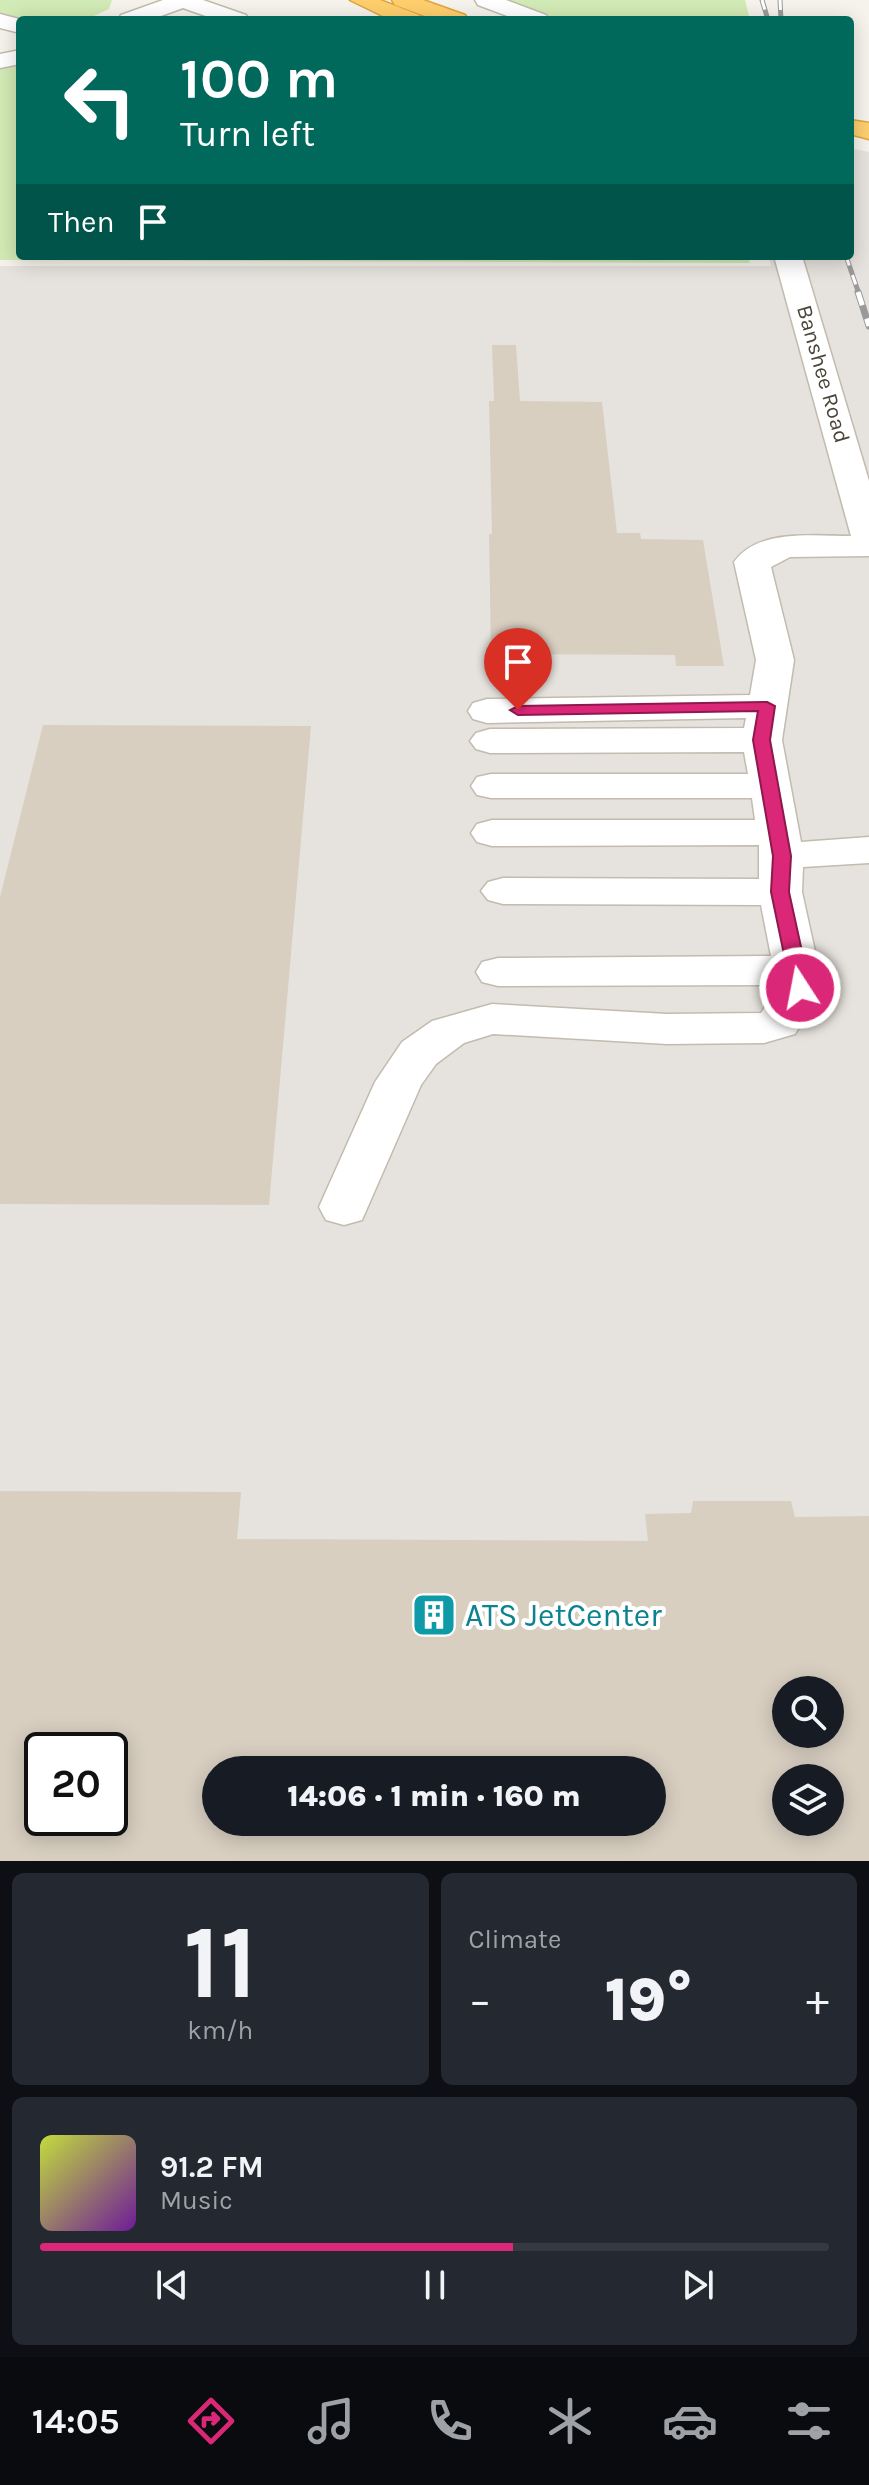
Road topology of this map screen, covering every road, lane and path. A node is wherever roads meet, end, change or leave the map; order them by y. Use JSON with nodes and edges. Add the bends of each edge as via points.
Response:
{"nodes":[{"id":1,"x":183,"y":0,"type":"edge"},
{"id":2,"x":361,"y":0,"type":"edge"},
{"id":3,"x":403,"y":0,"type":"edge"},
{"id":4,"x":486,"y":0,"type":"edge"},
{"id":5,"x":140,"y":16,"type":"edge"},
{"id":6,"x":227,"y":16,"type":"edge"},
{"id":7,"x":401,"y":16,"type":"edge"},
{"id":8,"x":446,"y":16,"type":"edge"},
{"id":9,"x":528,"y":16,"type":"edge"},
{"id":10,"x":789,"y":260,"type":"edge"},
{"id":11,"x":869,"y":539,"type":"edge"},
{"id":12,"x":869,"y":546,"type":"edge"},
{"id":13,"x":764,"y":723,"type":"junction"},
{"id":14,"x":488,"y":726,"type":"dead end"},
{"id":15,"x":491,"y":786,"type":"dead end"},
{"id":16,"x":770,"y":786,"type":"junction"},
{"id":17,"x":492,"y":833,"type":"dead end"},
{"id":18,"x":869,"y":850,"type":"edge"},
{"id":19,"x":780,"y":860,"type":"junction"},
{"id":20,"x":503,"y":891,"type":"dead end"},
{"id":21,"x":799,"y":970,"type":"junction"},
{"id":22,"x":498,"y":972,"type":"dead end"},
{"id":23,"x":344,"y":1207,"type":"dead end"}],
"edges":[{"from":1,"to":5,"type":"street"},
{"from":1,"to":6,"type":"street"},
{"from":2,"to":7,"type":"highway"},
{"from":3,"to":8,"type":"highway"},
{"from":4,"to":9,"type":"street"},
{"from":10,"to":11,"type":"street","name":"Banshee Road"},
{"from":12,"to":13,"type":"street","via":[[784,547],[752,562],[775,660]]},
{"from":13,"to":14,"type":"street"},
{"from":13,"to":16,"type":"street"},
{"from":15,"to":16,"type":"street"},
{"from":16,"to":19,"type":"street"},
{"from":17,"to":19,"type":"street"},
{"from":18,"to":19,"type":"street"},
{"from":19,"to":20,"type":"street"},
{"from":19,"to":21,"type":"street"},
{"from":21,"to":22,"type":"street"},
{"from":21,"to":23,"type":"street","via":[[800,988],[789,1012],[764,1028],[667,1029],[492,1019],[448,1032],[419,1053],[399,1082]]}]}
